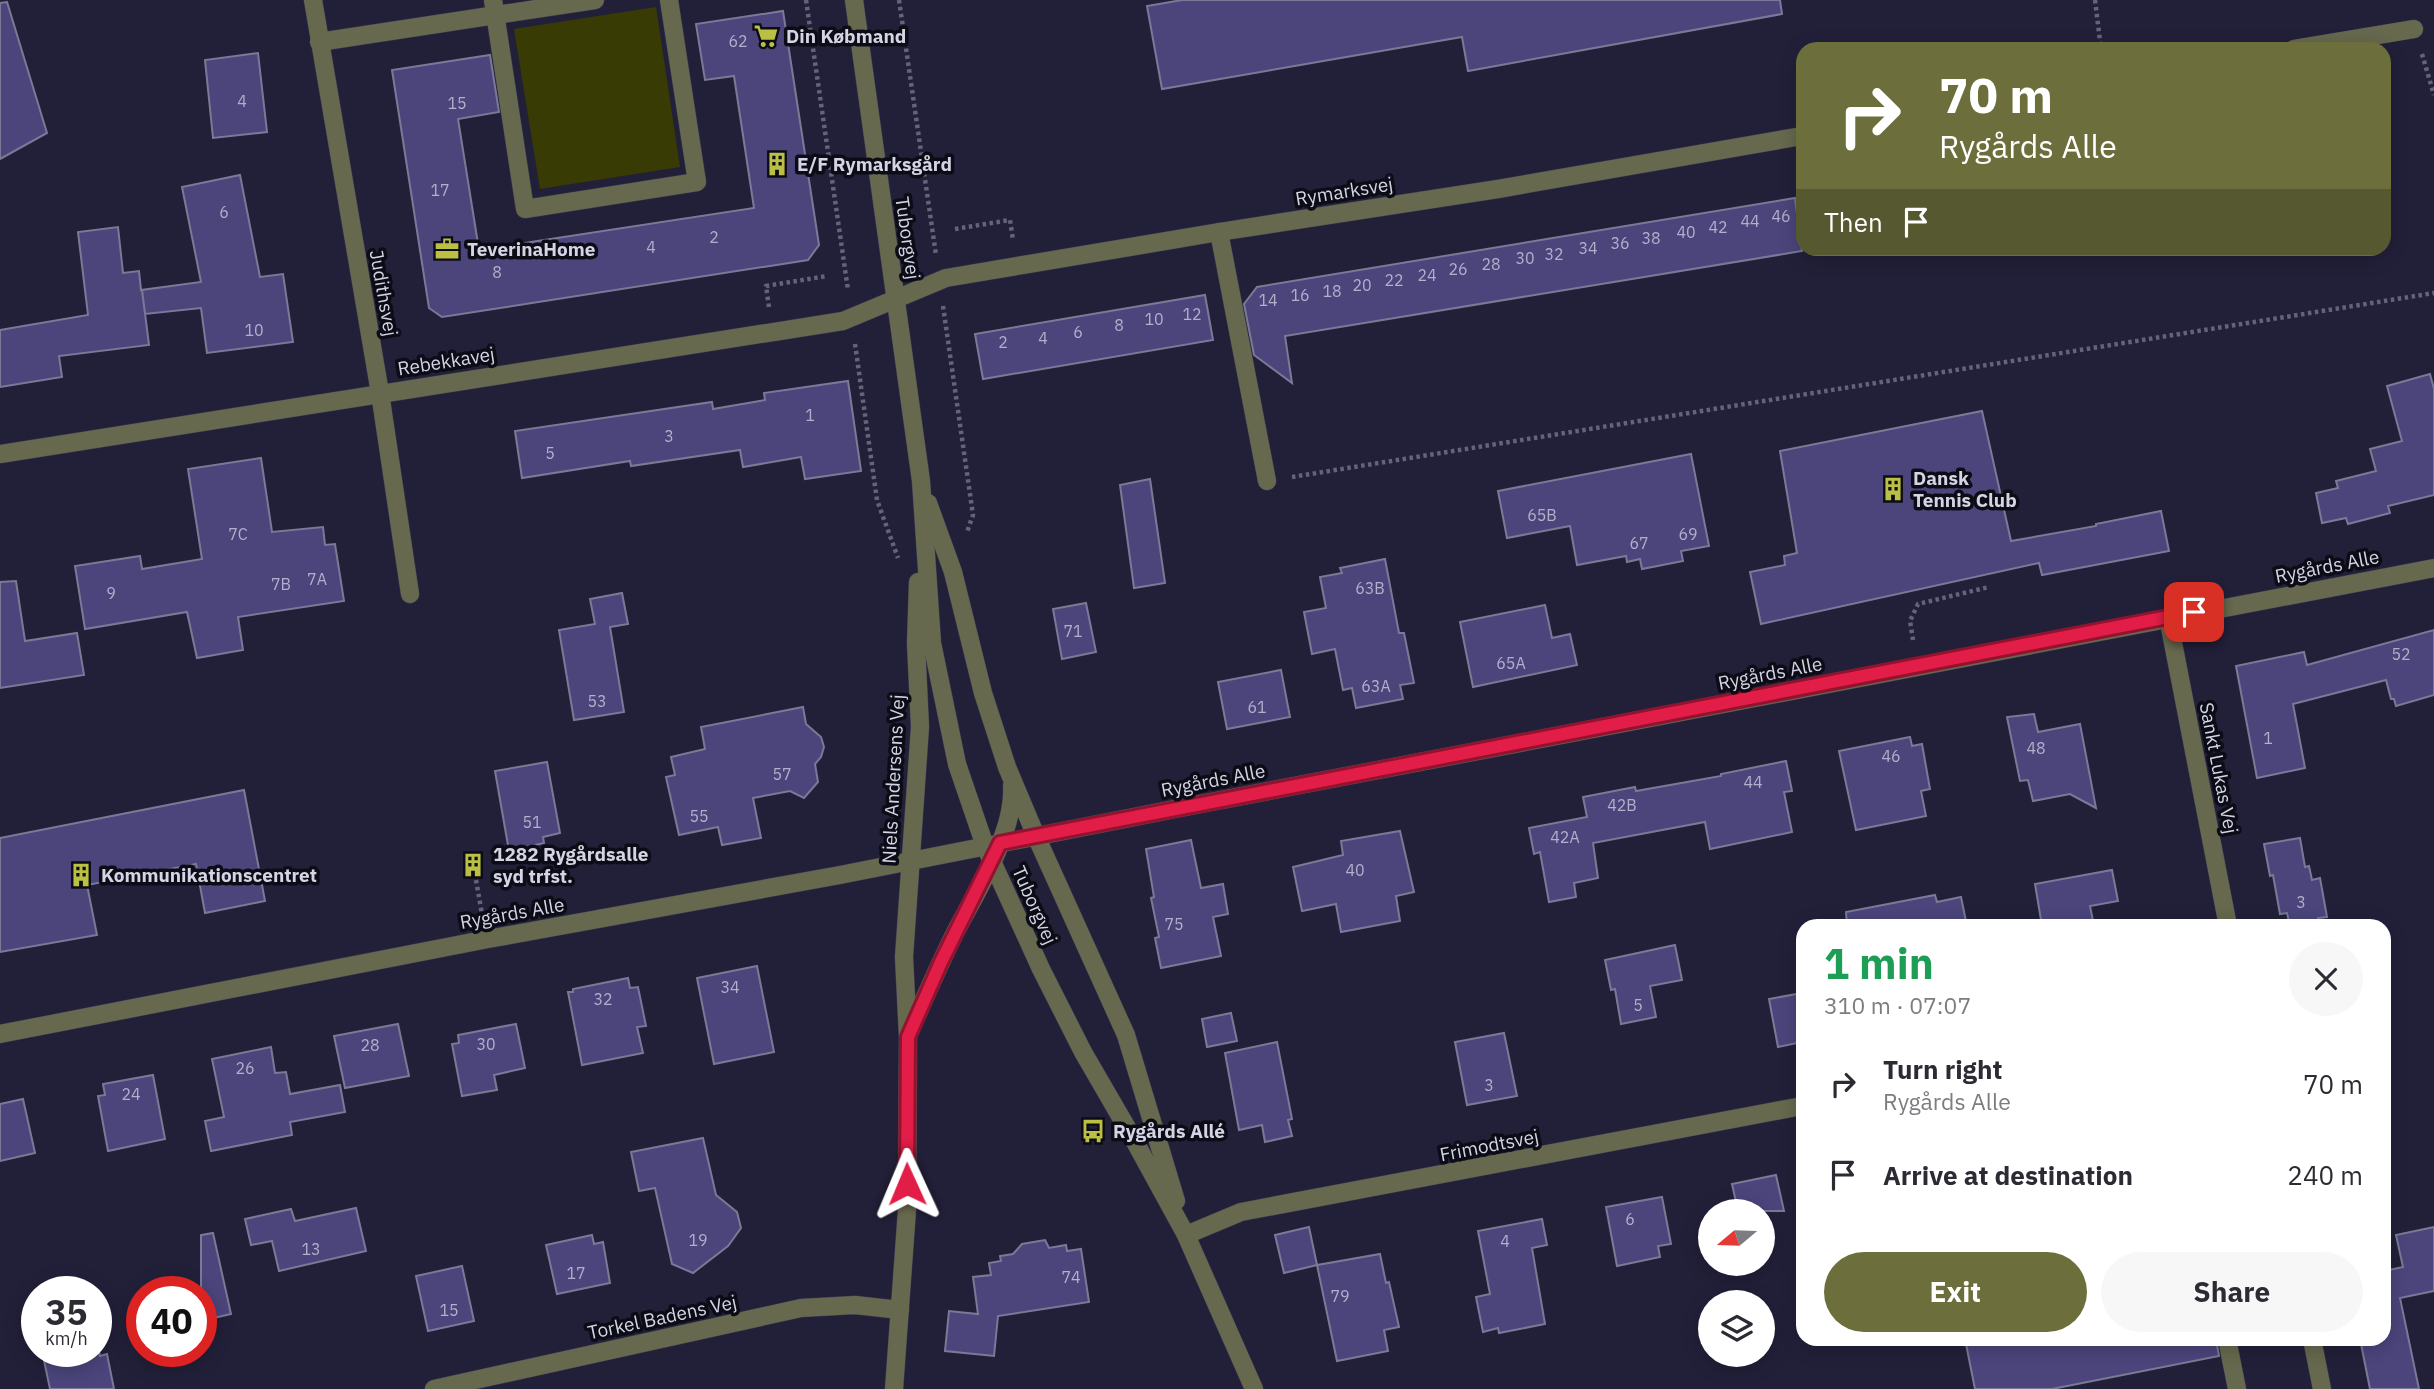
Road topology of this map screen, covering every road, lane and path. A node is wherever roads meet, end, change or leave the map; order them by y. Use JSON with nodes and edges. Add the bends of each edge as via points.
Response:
{"nodes":[{"id":1,"x":313,"y":0,"type":"edge"},
{"id":2,"x":595,"y":0,"type":"edge"},
{"id":3,"x":669,"y":0,"type":"edge"},
{"id":4,"x":854,"y":0,"type":"edge"},
{"id":5,"x":2095,"y":0,"type":"edge"},
{"id":6,"x":495,"y":8,"type":"edge"},
{"id":7,"x":2414,"y":29,"type":"joint"},
{"id":8,"x":319,"y":42,"type":"junction"},
{"id":9,"x":2100,"y":42,"type":"edge"},
{"id":10,"x":2336,"y":42,"type":"edge"},
{"id":11,"x":2434,"y":95,"type":"edge"},
{"id":12,"x":1796,"y":137,"type":"edge"},
{"id":13,"x":999,"y":222,"type":"dead end"},
{"id":14,"x":955,"y":229,"type":"dead end"},
{"id":15,"x":1219,"y":232,"type":"junction"},
{"id":16,"x":827,"y":276,"type":"dead end"},
{"id":17,"x":777,"y":285,"type":"dead end"},
{"id":18,"x":2434,"y":293,"type":"edge"},
{"id":19,"x":896,"y":299,"type":"junction"},
{"id":20,"x":380,"y":393,"type":"junction"},
{"id":21,"x":0,"y":454,"type":"edge"},
{"id":22,"x":921,"y":481,"type":"junction"},
{"id":23,"x":1267,"y":481,"type":"joint"},
{"id":24,"x":2434,"y":568,"type":"edge"},
{"id":25,"x":1989,"y":587,"type":"dead end"},
{"id":26,"x":410,"y":594,"type":"dead end"},
{"id":27,"x":2168,"y":617,"type":"junction"},
{"id":28,"x":1918,"y":666,"type":"junction"},
{"id":29,"x":1011,"y":776,"type":"junction"},
{"id":30,"x":1036,"y":836,"type":"junction"},
{"id":31,"x":992,"y":850,"type":"junction"},
{"id":32,"x":910,"y":861,"type":"junction"},
{"id":33,"x":476,"y":880,"type":"dead end"},
{"id":34,"x":2227,"y":919,"type":"edge"},
{"id":35,"x":488,"y":939,"type":"junction"},
{"id":36,"x":0,"y":1034,"type":"edge"},
{"id":37,"x":908,"y":1037,"type":"junction"},
{"id":38,"x":1796,"y":1107,"type":"edge"},
{"id":39,"x":1186,"y":1234,"type":"junction"},
{"id":40,"x":900,"y":1310,"type":"junction"},
{"id":41,"x":2228,"y":1346,"type":"edge"},
{"id":42,"x":2313,"y":1346,"type":"edge"},
{"id":43,"x":434,"y":1389,"type":"edge"},
{"id":44,"x":894,"y":1389,"type":"edge"},
{"id":45,"x":1254,"y":1389,"type":"edge"},
{"id":46,"x":2237,"y":1389,"type":"edge"},
{"id":47,"x":2322,"y":1389,"type":"edge"}],
"edges":[{"from":1,"to":8,"type":"street","name":"Judithsvej"},
{"from":2,"to":6,"type":"street"},
{"from":3,"to":6,"type":"street","via":[[697,182],[525,209]]},
{"from":4,"to":19,"type":"street","name":"Tuborgvej"},
{"from":5,"to":9,"type":"path"},
{"from":6,"to":8,"type":"street"},
{"from":7,"to":10,"type":"street"},
{"from":7,"to":11,"type":"path"},
{"from":8,"to":20,"type":"street","name":"Judithsvej"},
{"from":12,"to":15,"type":"street","name":"Rymarksvej"},
{"from":13,"to":14,"type":"path"},
{"from":15,"to":19,"type":"street","name":"Rymarksvej","via":[[946,278]]},
{"from":15,"to":23,"type":"street"},
{"from":16,"to":17,"type":"path"},
{"from":18,"to":23,"type":"path"},
{"from":19,"to":20,"type":"street","name":"Rebekkavej","via":[[842,321]]},
{"from":19,"to":22,"type":"street","name":"Tuborgvej"},
{"from":20,"to":21,"type":"street","name":"Rebekkavej"},
{"from":20,"to":26,"type":"street","name":"Judithsvej"},
{"from":22,"to":29,"type":"street","name":"Tuborgvej","via":[[953,572],[983,693]]},
{"from":22,"to":31,"type":"street","name":"Tuborgvej","via":[[932,643],[957,764]]},
{"from":22,"to":32,"type":"street","name":"Niels Andersens Vej","via":[[916,643],[920,727]]},
{"from":24,"to":27,"type":"street","name":"Rygårds Alle"},
{"from":25,"to":28,"type":"path","via":[[1918,604],[1910,621]]},
{"from":27,"to":28,"type":"street","name":"Rygårds Alle"},
{"from":27,"to":34,"type":"street","name":"Sankt Lukas Vej"},
{"from":28,"to":30,"type":"street","name":"Rygårds Alle"},
{"from":29,"to":30,"type":"street","name":"Tuborgvej"},
{"from":29,"to":31,"type":"street","name":"Niels Andersens Vej","via":[[1009,821]]},
{"from":30,"to":31,"type":"street","name":"Rygårds Alle"},
{"from":30,"to":39,"type":"street","name":"Tuborgvej","via":[[1126,1035]]},
{"from":31,"to":32,"type":"street","name":"Rygårds Alle"},
{"from":31,"to":37,"type":"street","name":"Niels Andersens Vej"},
{"from":31,"to":39,"type":"street","name":"Tuborgvej","via":[[1041,969]]},
{"from":32,"to":35,"type":"street","name":"Rygårds Alle"},
{"from":32,"to":37,"type":"street","name":"Niels Andersens Vej","via":[[904,957]]},
{"from":33,"to":35,"type":"path"},
{"from":35,"to":36,"type":"street","name":"Rygårds Alle"},
{"from":37,"to":40,"type":"street","name":"Niels Andersens Vej","via":[[907,1210]]},
{"from":38,"to":39,"type":"street","name":"Frimodtsvej","via":[[1241,1212]]},
{"from":39,"to":45,"type":"street","name":"Tuborgvej"},
{"from":40,"to":43,"type":"street","name":"Torkel Badens Vej","via":[[855,1305],[801,1308]]},
{"from":40,"to":44,"type":"street","name":"Niels Andersens Vej"},
{"from":41,"to":46,"type":"street"},
{"from":42,"to":47,"type":"street"}]}
